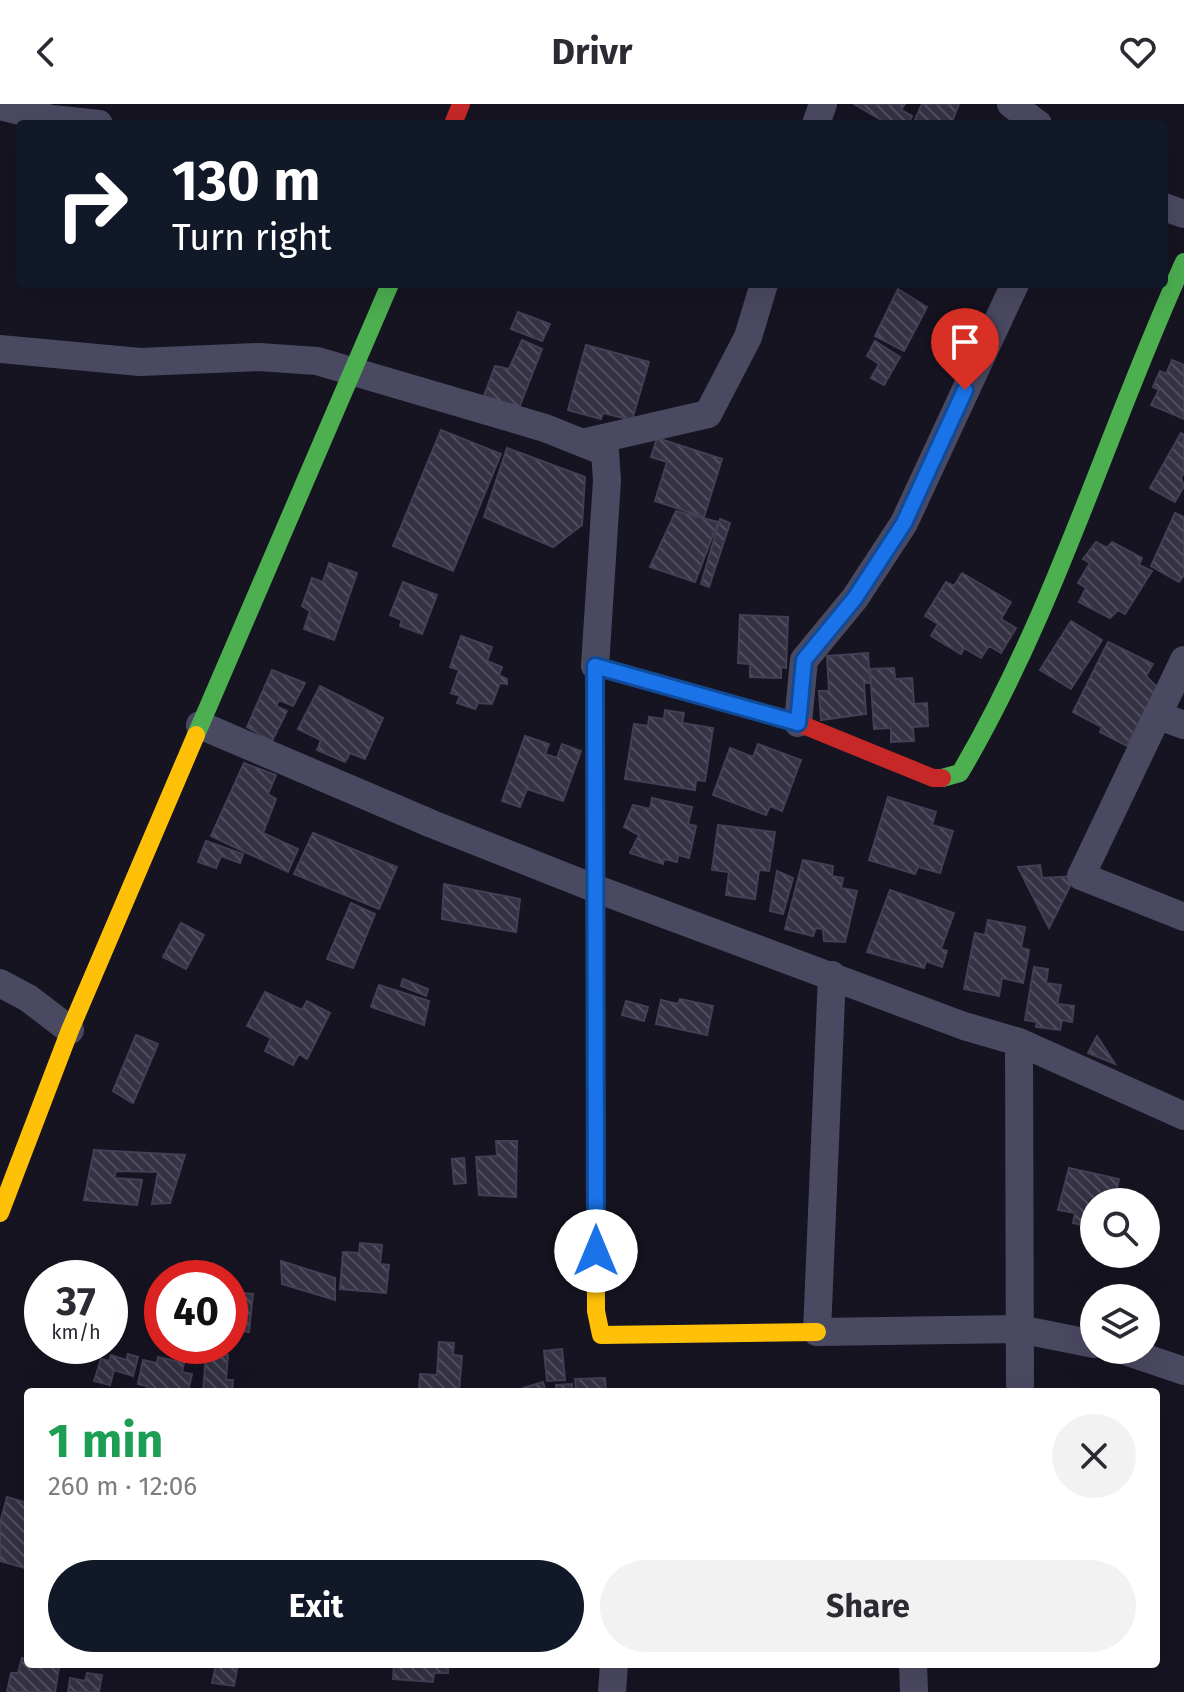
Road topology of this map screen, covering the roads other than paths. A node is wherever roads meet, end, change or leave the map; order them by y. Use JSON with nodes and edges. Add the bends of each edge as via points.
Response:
{"nodes":[{"id":1,"x":1011,"y":104,"type":"edge"},
{"id":2,"x":0,"y":106,"type":"edge"},
{"id":3,"x":61,"y":120,"type":"edge"},
{"id":4,"x":1033,"y":120,"type":"edge"},
{"id":5,"x":1184,"y":262,"type":"edge"},
{"id":6,"x":388,"y":288,"type":"edge"},
{"id":7,"x":763,"y":288,"type":"edge"},
{"id":8,"x":1013,"y":288,"type":"edge"},
{"id":9,"x":0,"y":349,"type":"edge"},
{"id":10,"x":355,"y":370,"type":"junction"},
{"id":11,"x":582,"y":443,"type":"junction"},
{"id":12,"x":1184,"y":660,"type":"edge"},
{"id":13,"x":595,"y":666,"type":"junction"},
{"id":14,"x":1157,"y":715,"type":"junction"},
{"id":15,"x":798,"y":723,"type":"junction"},
{"id":16,"x":200,"y":725,"type":"junction"},
{"id":17,"x":1184,"y":725,"type":"edge"},
{"id":18,"x":594,"y":888,"type":"junction"},
{"id":19,"x":1184,"y":917,"type":"edge"},
{"id":20,"x":832,"y":975,"type":"junction"},
{"id":21,"x":0,"y":983,"type":"edge"},
{"id":22,"x":70,"y":1030,"type":"junction"},
{"id":23,"x":1019,"y":1042,"type":"junction"},
{"id":24,"x":1184,"y":1116,"type":"edge"},
{"id":25,"x":0,"y":1213,"type":"edge"},
{"id":26,"x":1019,"y":1329,"type":"junction"},
{"id":27,"x":817,"y":1332,"type":"junction"},
{"id":28,"x":1080,"y":1341,"type":"edge"},
{"id":29,"x":1160,"y":1363,"type":"edge"},
{"id":30,"x":1184,"y":1371,"type":"edge"},
{"id":31,"x":1020,"y":1388,"type":"edge"},
{"id":32,"x":614,"y":1668,"type":"edge"},
{"id":33,"x":913,"y":1668,"type":"edge"},
{"id":34,"x":612,"y":1692,"type":"edge"},
{"id":35,"x":914,"y":1692,"type":"edge"}],
"edges":[{"from":1,"to":4,"type":"street"},
{"from":2,"to":3,"type":"street"},
{"from":5,"to":15,"type":"street","via":[[1079,527],[986,729],[960,773],[933,778]]},
{"from":6,"to":10,"type":"street"},
{"from":7,"to":11,"type":"street","via":[[748,337],[708,414]]},
{"from":8,"to":15,"type":"street","via":[[904,523],[855,598],[804,660]]},
{"from":9,"to":10,"type":"street","via":[[140,362],[259,357]]},
{"from":10,"to":11,"type":"street"},
{"from":10,"to":16,"type":"street"},
{"from":11,"to":13,"type":"street","via":[[605,452],[607,480]]},
{"from":12,"to":14,"type":"street"},
{"from":13,"to":15,"type":"street"},
{"from":13,"to":18,"type":"street"},
{"from":14,"to":17,"type":"street"},
{"from":14,"to":19,"type":"street","via":[[1081,876]]},
{"from":16,"to":18,"type":"street"},
{"from":16,"to":22,"type":"street"},
{"from":18,"to":20,"type":"street"},
{"from":18,"to":27,"type":"street","via":[[596,1311],[601,1335]]},
{"from":20,"to":23,"type":"street"},
{"from":20,"to":27,"type":"street"},
{"from":21,"to":22,"type":"street"},
{"from":22,"to":25,"type":"street"},
{"from":23,"to":24,"type":"street"},
{"from":23,"to":26,"type":"street"},
{"from":26,"to":27,"type":"street"},
{"from":26,"to":28,"type":"street"},
{"from":26,"to":31,"type":"street"},
{"from":29,"to":30,"type":"street"},
{"from":32,"to":34,"type":"street"},
{"from":33,"to":35,"type":"street"}]}
